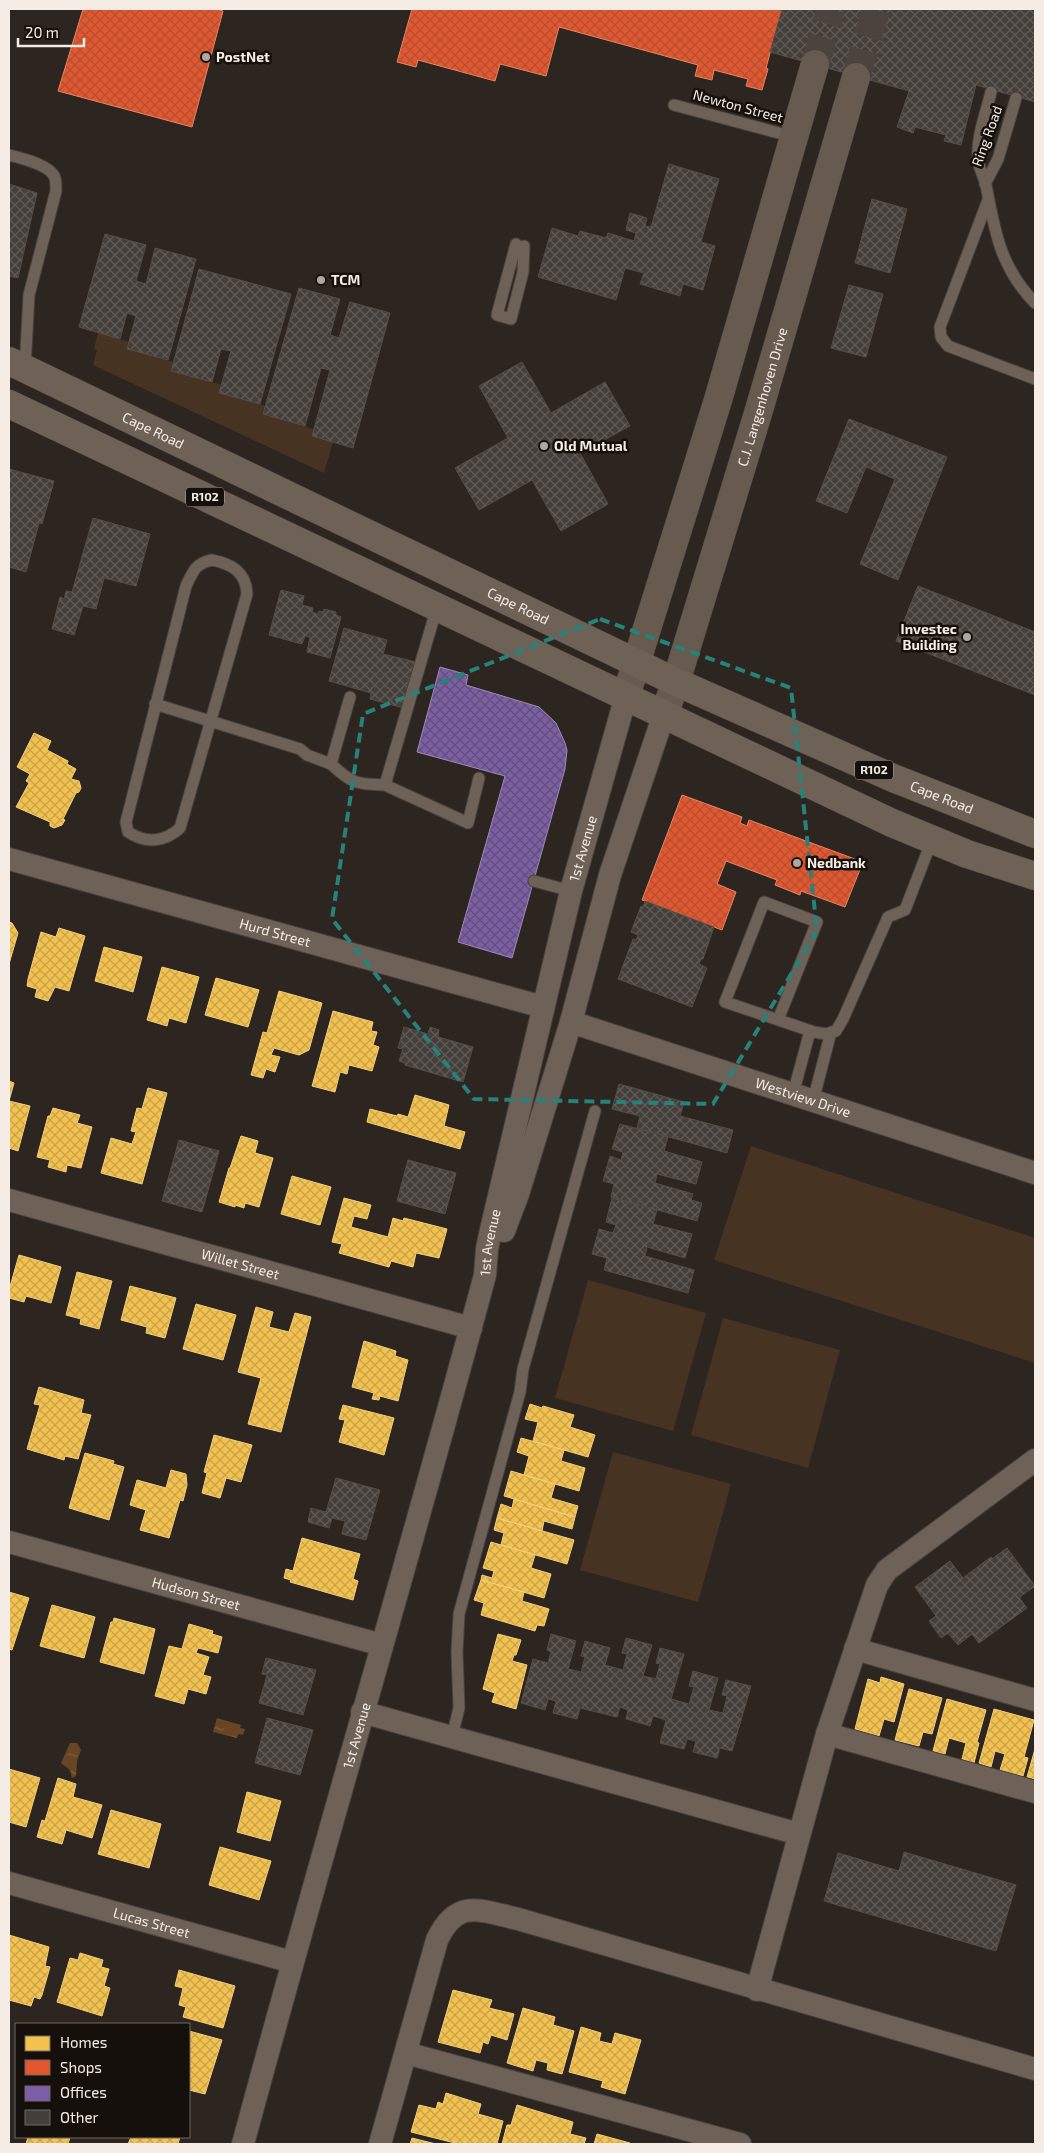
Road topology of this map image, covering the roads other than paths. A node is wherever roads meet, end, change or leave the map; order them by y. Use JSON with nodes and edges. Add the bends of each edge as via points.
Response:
{"nodes":[{"id":1,"x":815,"y":64,"type":"tunnel mouth"},
{"id":2,"x":856,"y":77,"type":"tunnel mouth"},
{"id":3,"x":991,"y":92,"type":"dead end"},
{"id":4,"x":1016,"y":98,"type":"dead end"},
{"id":5,"x":674,"y":105,"type":"dead end"},
{"id":6,"x":794,"y":137,"type":"junction"},
{"id":7,"x":9,"y":155,"type":"edge"},
{"id":8,"x":985,"y":184,"type":"junction"},
{"id":9,"x":988,"y":200,"type":"junction"},
{"id":10,"x":520,"y":245,"type":"joint"},
{"id":11,"x":1035,"y":303,"type":"edge"},
{"id":12,"x":17,"y":365,"type":"edge"},
{"id":13,"x":1035,"y":379,"type":"edge"},
{"id":14,"x":9,"y":404,"type":"edge"},
{"id":15,"x":437,"y":606,"type":"junction"},
{"id":16,"x":635,"y":662,"type":"junction"},
{"id":17,"x":676,"y":682,"type":"junction"},
{"id":18,"x":626,"y":696,"type":"junction"},
{"id":19,"x":350,"y":697,"type":"dead end"},
{"id":20,"x":155,"y":704,"type":"junction"},
{"id":21,"x":664,"y":714,"type":"junction"},
{"id":22,"x":211,"y":721,"type":"junction"},
{"id":23,"x":331,"y":764,"type":"junction"},
{"id":24,"x":479,"y":778,"type":"dead end"},
{"id":25,"x":385,"y":786,"type":"junction"},
{"id":26,"x":1035,"y":834,"type":"edge"},
{"id":27,"x":932,"y":840,"type":"junction"},
{"id":28,"x":9,"y":859,"type":"edge"},
{"id":29,"x":1035,"y":876,"type":"edge"},
{"id":30,"x":534,"y":881,"type":"dead end"},
{"id":31,"x":571,"y":891,"type":"junction"},
{"id":32,"x":542,"y":1007,"type":"junction"},
{"id":33,"x":778,"y":1020,"type":"junction"},
{"id":34,"x":571,"y":1022,"type":"junction"},
{"id":35,"x":810,"y":1031,"type":"junction"},
{"id":36,"x":831,"y":1032,"type":"junction"},
{"id":37,"x":803,"y":1097,"type":"junction"},
{"id":38,"x":595,"y":1111,"type":"dead end"},
{"id":39,"x":1035,"y":1173,"type":"edge"},
{"id":40,"x":9,"y":1200,"type":"edge"},
{"id":41,"x":486,"y":1275,"type":"junction"},
{"id":42,"x":471,"y":1328,"type":"junction"},
{"id":43,"x":1035,"y":1460,"type":"edge"},
{"id":44,"x":9,"y":1542,"type":"edge"},
{"id":45,"x":382,"y":1645,"type":"junction"},
{"id":46,"x":855,"y":1649,"type":"junction"},
{"id":47,"x":1035,"y":1700,"type":"edge"},
{"id":48,"x":362,"y":1712,"type":"junction"},
{"id":49,"x":827,"y":1734,"type":"junction"},
{"id":50,"x":452,"y":1737,"type":"junction"},
{"id":51,"x":1035,"y":1792,"type":"edge"},
{"id":52,"x":799,"y":1834,"type":"junction"},
{"id":53,"x":9,"y":1883,"type":"edge"},
{"id":54,"x":292,"y":1962,"type":"junction"},
{"id":55,"x":757,"y":1990,"type":"junction"},
{"id":56,"x":406,"y":2052,"type":"junction"},
{"id":57,"x":1035,"y":2069,"type":"edge"},
{"id":58,"x":243,"y":2144,"type":"edge"},
{"id":59,"x":380,"y":2144,"type":"edge"},
{"id":60,"x":740,"y":2144,"type":"edge"}],
"edges":[{"from":1,"to":6,"type":"main road"},
{"from":2,"to":17,"type":"main road","name":"C.J. Langenhoven Drive"},
{"from":3,"to":8,"type":"lane","name":"Ring Road","via":[[979,141],[978,160]]},
{"from":4,"to":8,"type":"lane","name":"Ring Road","via":[[998,159]]},
{"from":5,"to":6,"type":"lane","name":"Newton Street"},
{"from":6,"to":16,"type":"main road","via":[[718,400]]},
{"from":7,"to":12,"type":"lane","via":[[50,170],[56,179],[56,191],[29,295]]},
{"from":8,"to":9,"type":"lane","name":"Ring Road"},
{"from":9,"to":11,"type":"lane","name":"Ring Road","via":[[1005,260]]},
{"from":9,"to":13,"type":"lane","via":[[940,327],[941,337],[948,346]]},
{"from":10,"to":10,"type":"lane","via":[[523,272],[511,319],[497,315]]},
{"from":12,"to":16,"type":"main road","name":"Cape Road","number":"R102"},
{"from":14,"to":15,"type":"main road","number":"R102"},
{"from":15,"to":18,"type":"main road","number":"R102"},
{"from":15,"to":25,"type":"lane"},
{"from":16,"to":17,"type":"main road","name":"Cape Road","number":"R102"},
{"from":16,"to":18,"type":"main road"},
{"from":17,"to":21,"type":"main road","name":"C.J. Langenhoven Drive"},
{"from":17,"to":26,"type":"main road","name":"Cape Road","number":"R102","via":[[893,778]]},
{"from":18,"to":21,"type":"main road","number":"R102"},
{"from":18,"to":31,"type":"street","name":"1st Avenue"},
{"from":19,"to":23,"type":"lane"},
{"from":20,"to":22,"type":"lane"},
{"from":20,"to":22,"type":"lane","via":[[126,822],[128,832],[138,838],[170,838],[180,828]]},
{"from":20,"to":22,"type":"lane","via":[[186,586],[195,567],[212,560],[225,562],[247,583],[247,594]]},
{"from":21,"to":27,"type":"main road","number":"R102"},
{"from":21,"to":34,"type":"street","name":"1st Avenue","via":[[610,875]]},
{"from":22,"to":23,"type":"lane","via":[[300,749]]},
{"from":23,"to":25,"type":"lane","via":[[346,778],[360,784]]},
{"from":24,"to":25,"type":"lane","via":[[468,823]]},
{"from":27,"to":29,"type":"main road","number":"R102"},
{"from":27,"to":36,"type":"lane","via":[[905,910],[888,917],[843,1019],[836,1031]]},
{"from":28,"to":32,"type":"street","name":"Hurd Street"},
{"from":30,"to":31,"type":"lane"},
{"from":31,"to":32,"type":"street","name":"1st Avenue"},
{"from":32,"to":41,"type":"street","name":"1st Avenue","via":[[487,1249]]},
{"from":33,"to":33,"type":"lane","via":[[724,1002],[764,902],[817,922]]},
{"from":33,"to":35,"type":"lane"},
{"from":34,"to":37,"type":"street","name":"Westview Drive"},
{"from":34,"to":41,"type":"street","name":"1st Avenue","via":[[518,1194]]},
{"from":35,"to":36,"type":"lane"},
{"from":35,"to":37,"type":"lane"},
{"from":36,"to":37,"type":"lane"},
{"from":37,"to":39,"type":"street","name":"Westview Drive"},
{"from":38,"to":50,"type":"lane","via":[[459,1614],[459,1708]]},
{"from":40,"to":42,"type":"street","name":"Willet Street"},
{"from":41,"to":42,"type":"street","name":"1st Avenue"},
{"from":42,"to":45,"type":"street","name":"1st Avenue"},
{"from":43,"to":46,"type":"street","via":[[887,1570],[871,1597]]},
{"from":44,"to":45,"type":"street","name":"Hudson Street"},
{"from":45,"to":48,"type":"street","name":"1st Avenue"},
{"from":46,"to":47,"type":"street"},
{"from":46,"to":49,"type":"street"},
{"from":48,"to":50,"type":"street"},
{"from":48,"to":54,"type":"street","name":"1st Avenue"},
{"from":49,"to":51,"type":"street"},
{"from":49,"to":52,"type":"street"},
{"from":50,"to":52,"type":"street"},
{"from":52,"to":55,"type":"street"},
{"from":53,"to":54,"type":"street","name":"Lucas Street"},
{"from":54,"to":58,"type":"street","name":"1st Avenue"},
{"from":55,"to":56,"type":"street","via":[[470,1909],[455,1915],[437,1940]]},
{"from":55,"to":57,"type":"street"},
{"from":56,"to":59,"type":"street"},
{"from":56,"to":60,"type":"street"}]}
